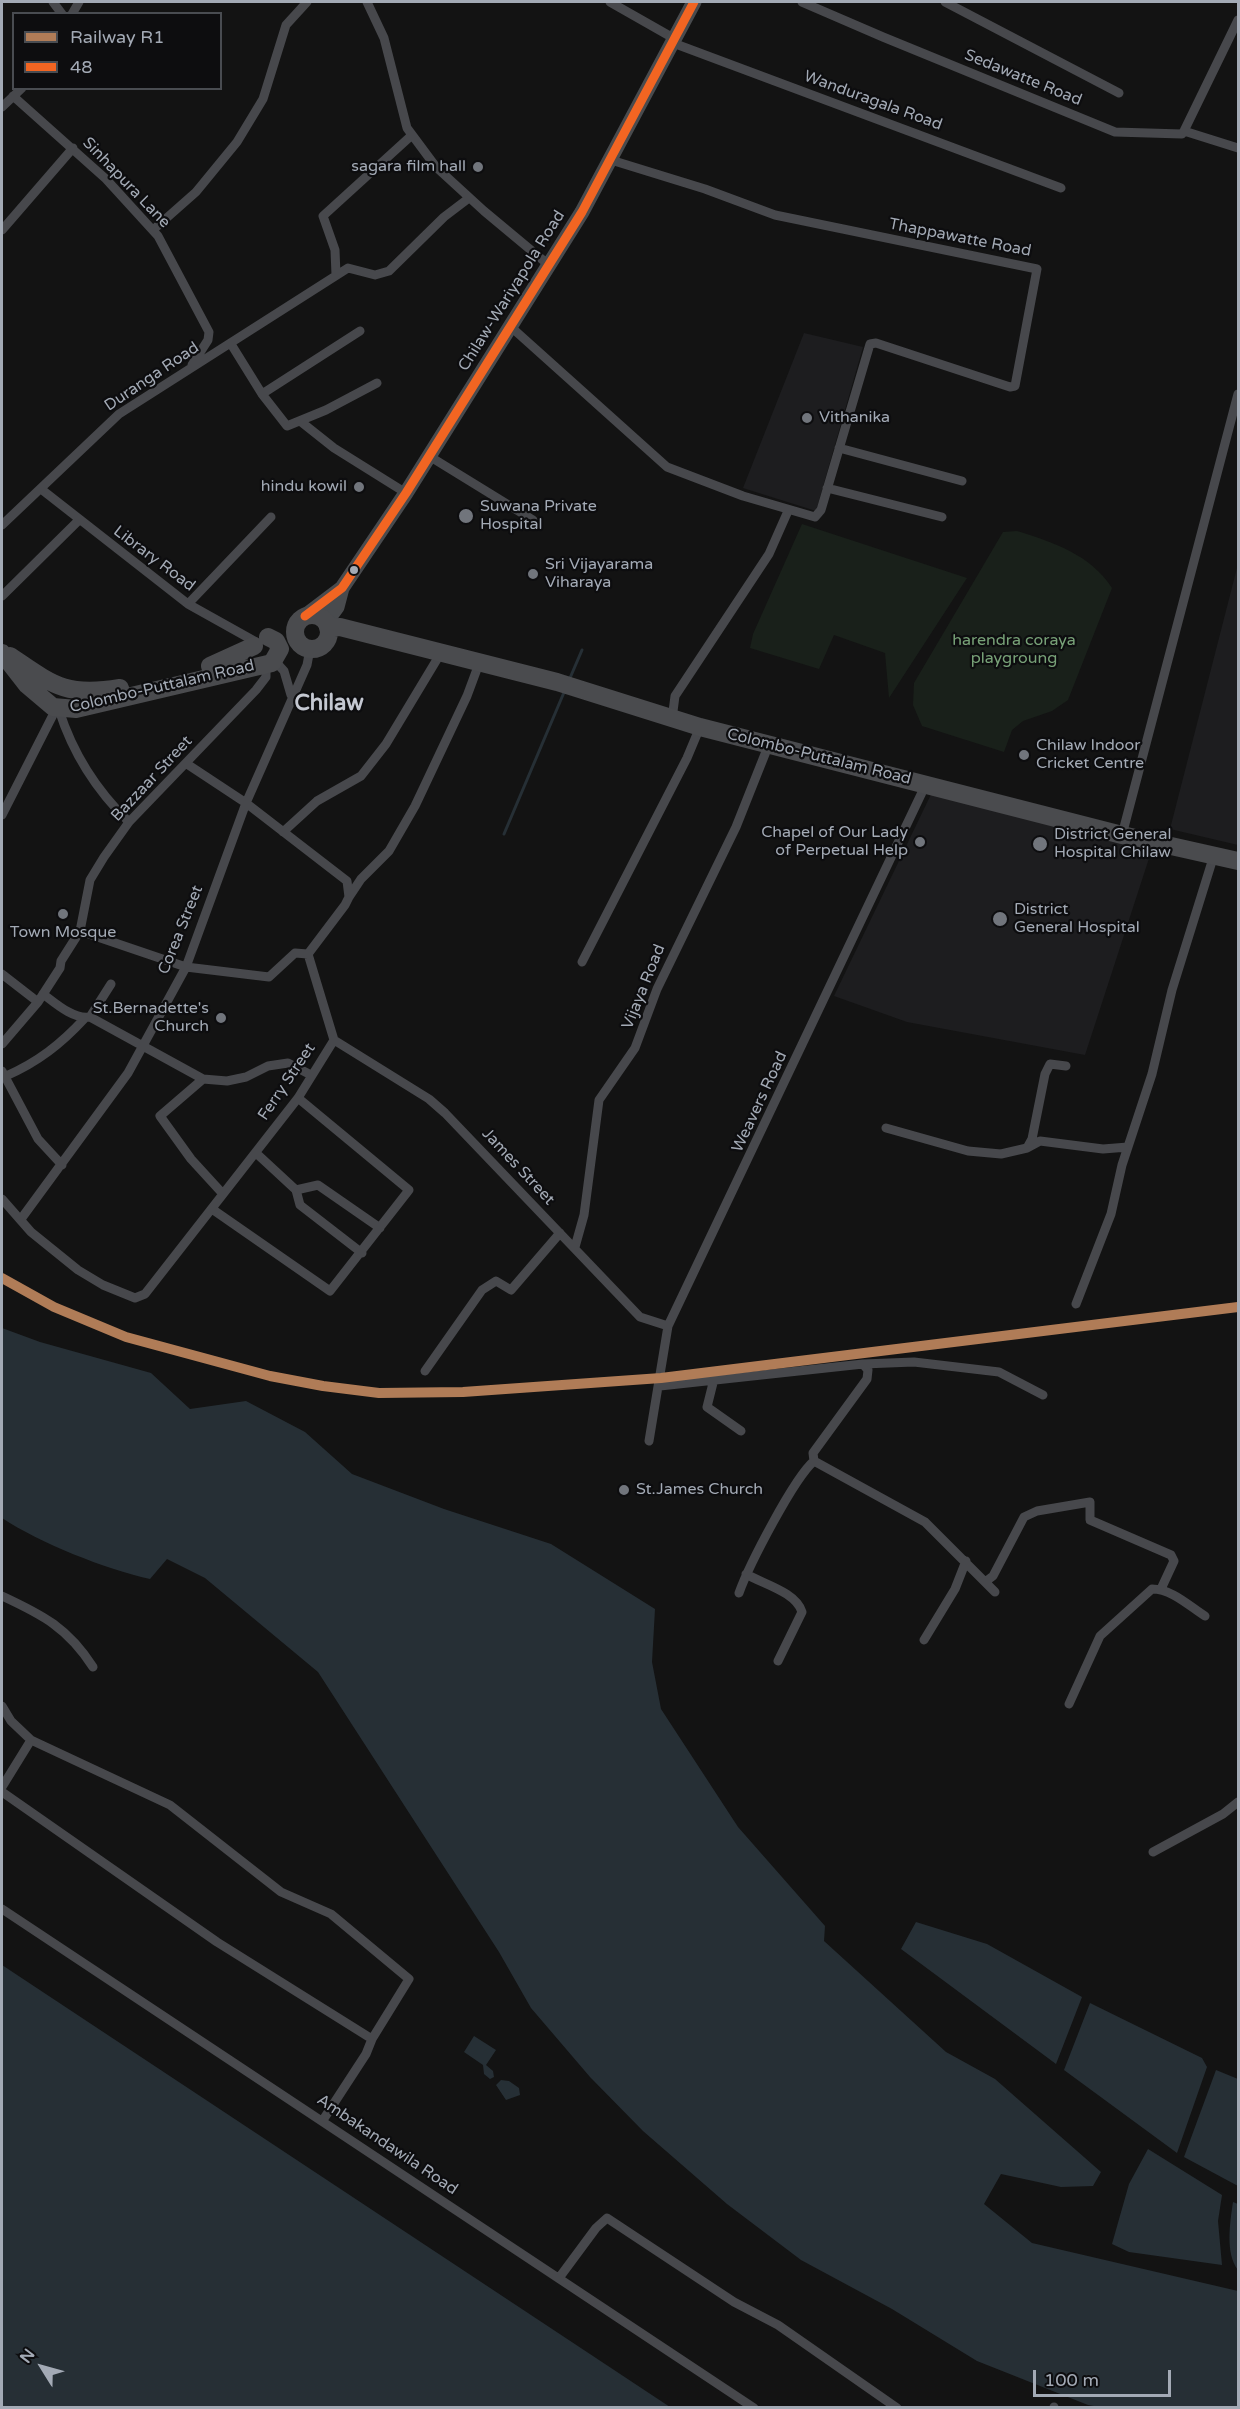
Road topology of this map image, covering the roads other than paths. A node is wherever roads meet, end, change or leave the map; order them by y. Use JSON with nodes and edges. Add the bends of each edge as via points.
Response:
{"nodes":[{"id":1,"x":307,"y":2,"type":"edge"},
{"id":2,"x":367,"y":2,"type":"edge"},
{"id":3,"x":610,"y":2,"type":"edge"},
{"id":4,"x":694,"y":2,"type":"edge"},
{"id":5,"x":802,"y":2,"type":"edge"},
{"id":6,"x":945,"y":2,"type":"edge"},
{"id":7,"x":1239,"y":20,"type":"edge"},
{"id":8,"x":674,"y":41,"type":"junction"},
{"id":9,"x":20,"y":90,"type":"edge"},
{"id":10,"x":1119,"y":93,"type":"dead end"},
{"id":11,"x":13,"y":96,"type":"junction"},
{"id":12,"x":2,"y":107,"type":"edge"},
{"id":13,"x":1184,"y":131,"type":"junction"},
{"id":14,"x":412,"y":135,"type":"junction"},
{"id":15,"x":73,"y":148,"type":"junction"},
{"id":16,"x":1239,"y":148,"type":"edge"},
{"id":17,"x":611,"y":160,"type":"junction"},
{"id":18,"x":1061,"y":188,"type":"dead end"},
{"id":19,"x":469,"y":198,"type":"junction"},
{"id":20,"x":2,"y":230,"type":"edge"},
{"id":21,"x":153,"y":230,"type":"junction"},
{"id":22,"x":550,"y":266,"type":"junction"},
{"id":23,"x":336,"y":275,"type":"junction"},
{"id":24,"x":511,"y":327,"type":"junction"},
{"id":25,"x":360,"y":332,"type":"dead end"},
{"id":26,"x":231,"y":344,"type":"junction"},
{"id":27,"x":188,"y":370,"type":"junction"},
{"id":28,"x":377,"y":383,"type":"dead end"},
{"id":29,"x":262,"y":394,"type":"junction"},
{"id":30,"x":1239,"y":394,"type":"edge"},
{"id":31,"x":300,"y":421,"type":"junction"},
{"id":32,"x":839,"y":448,"type":"junction"},
{"id":33,"x":429,"y":456,"type":"junction"},
{"id":34,"x":962,"y":481,"type":"dead end"},
{"id":35,"x":827,"y":488,"type":"junction"},
{"id":36,"x":41,"y":489,"type":"junction"},
{"id":37,"x":406,"y":493,"type":"junction"},
{"id":38,"x":788,"y":511,"type":"junction"},
{"id":39,"x":942,"y":517,"type":"dead end"},
{"id":40,"x":271,"y":518,"type":"dead end"},
{"id":41,"x":533,"y":520,"type":"dead end"},
{"id":42,"x":78,"y":521,"type":"junction"},
{"id":43,"x":2,"y":525,"type":"edge"},
{"id":44,"x":342,"y":588,"type":"junction"},
{"id":45,"x":2,"y":596,"type":"edge"},
{"id":46,"x":188,"y":604,"type":"junction"},
{"id":47,"x":300,"y":621,"type":"junction"},
{"id":48,"x":322,"y":635,"type":"junction"},
{"id":49,"x":259,"y":642,"type":"junction"},
{"id":50,"x":2,"y":651,"type":"edge"},
{"id":51,"x":442,"y":651,"type":"junction"},
{"id":52,"x":480,"y":661,"type":"junction"},
{"id":53,"x":270,"y":663,"type":"junction"},
{"id":54,"x":62,"y":689,"type":"junction"},
{"id":55,"x":291,"y":694,"type":"junction"},
{"id":56,"x":56,"y":708,"type":"junction"},
{"id":57,"x":672,"y":718,"type":"junction"},
{"id":58,"x":700,"y":727,"type":"junction"},
{"id":59,"x":769,"y":744,"type":"junction"},
{"id":60,"x":187,"y":764,"type":"junction"},
{"id":61,"x":926,"y":784,"type":"junction"},
{"id":62,"x":246,"y":803,"type":"junction"},
{"id":63,"x":2,"y":815,"type":"edge"},
{"id":64,"x":129,"y":822,"type":"junction"},
{"id":65,"x":284,"y":832,"type":"junction"},
{"id":66,"x":1122,"y":835,"type":"junction"},
{"id":67,"x":1214,"y":855,"type":"junction"},
{"id":68,"x":1239,"y":861,"type":"edge"},
{"id":69,"x":349,"y":897,"type":"junction"},
{"id":70,"x":80,"y":931,"type":"junction"},
{"id":71,"x":308,"y":954,"type":"junction"},
{"id":72,"x":582,"y":962,"type":"dead end"},
{"id":73,"x":186,"y":967,"type":"junction"},
{"id":74,"x":2,"y":974,"type":"edge"},
{"id":75,"x":111,"y":984,"type":"dead end"},
{"id":76,"x":40,"y":998,"type":"junction"},
{"id":77,"x":87,"y":1018,"type":"junction"},
{"id":78,"x":334,"y":1040,"type":"junction"},
{"id":79,"x":2,"y":1044,"type":"edge"},
{"id":80,"x":145,"y":1045,"type":"junction"},
{"id":81,"x":1066,"y":1066,"type":"dead end"},
{"id":82,"x":4,"y":1074,"type":"edge"},
{"id":83,"x":311,"y":1075,"type":"junction"},
{"id":84,"x":203,"y":1079,"type":"junction"},
{"id":85,"x":298,"y":1098,"type":"junction"},
{"id":86,"x":886,"y":1128,"type":"dead end"},
{"id":87,"x":1128,"y":1147,"type":"junction"},
{"id":88,"x":1027,"y":1148,"type":"junction"},
{"id":89,"x":256,"y":1153,"type":"junction"},
{"id":90,"x":62,"y":1165,"type":"junction"},
{"id":91,"x":296,"y":1190,"type":"junction"},
{"id":92,"x":223,"y":1194,"type":"junction"},
{"id":93,"x":2,"y":1199,"type":"edge"},
{"id":94,"x":212,"y":1209,"type":"junction"},
{"id":95,"x":21,"y":1219,"type":"junction"},
{"id":96,"x":380,"y":1228,"type":"junction"},
{"id":97,"x":560,"y":1233,"type":"junction"},
{"id":98,"x":575,"y":1247,"type":"junction"},
{"id":99,"x":362,"y":1253,"type":"junction"},
{"id":100,"x":1076,"y":1304,"type":"dead end"},
{"id":101,"x":668,"y":1326,"type":"junction"},
{"id":102,"x":863,"y":1364,"type":"junction"},
{"id":103,"x":425,"y":1371,"type":"dead end"},
{"id":104,"x":714,"y":1379,"type":"junction"},
{"id":105,"x":660,"y":1386,"type":"junction"},
{"id":106,"x":1043,"y":1395,"type":"dead end"},
{"id":107,"x":741,"y":1431,"type":"dead end"},
{"id":108,"x":649,"y":1441,"type":"dead end"},
{"id":109,"x":814,"y":1461,"type":"junction"},
{"id":110,"x":966,"y":1562,"type":"junction"},
{"id":111,"x":746,"y":1574,"type":"junction"},
{"id":112,"x":985,"y":1582,"type":"junction"},
{"id":113,"x":1161,"y":1589,"type":"junction"},
{"id":114,"x":995,"y":1592,"type":"dead end"},
{"id":115,"x":739,"y":1593,"type":"dead end"},
{"id":116,"x":2,"y":1596,"type":"edge"},
{"id":117,"x":1205,"y":1616,"type":"dead end"},
{"id":118,"x":924,"y":1640,"type":"dead end"},
{"id":119,"x":778,"y":1661,"type":"dead end"},
{"id":120,"x":93,"y":1667,"type":"dead end"},
{"id":121,"x":1070,"y":1704,"type":"dead end"},
{"id":122,"x":2,"y":1706,"type":"edge"},
{"id":123,"x":31,"y":1740,"type":"junction"},
{"id":124,"x":2,"y":1787,"type":"edge"},
{"id":125,"x":2,"y":1792,"type":"edge"},
{"id":126,"x":1239,"y":1802,"type":"edge"},
{"id":127,"x":1153,"y":1852,"type":"dead end"},
{"id":128,"x":2,"y":1909,"type":"edge"},
{"id":129,"x":372,"y":2038,"type":"junction"},
{"id":130,"x":323,"y":2120,"type":"junction"},
{"id":131,"x":559,"y":2278,"type":"junction"},
{"id":132,"x":754,"y":2408,"type":"edge"},
{"id":133,"x":897,"y":2408,"type":"edge"}],
"edges":[{"from":1,"to":21,"type":"street","via":[[286,26],[263,99],[237,142],[196,192]]},
{"from":2,"to":14,"type":"street","via":[[384,38]]},
{"from":3,"to":8,"type":"street","name":"Wanduragala Road"},
{"from":4,"to":8,"type":"main road","name":"Chilaw-Wariyapola Road"},
{"from":5,"to":13,"type":"street","name":"Sedawatte Road","via":[[1115,132]]},
{"from":6,"to":10,"type":"street"},
{"from":7,"to":13,"type":"street"},
{"from":8,"to":17,"type":"main road","name":"Chilaw-Wariyapola Road"},
{"from":8,"to":18,"type":"street","name":"Wanduragala Road"},
{"from":9,"to":11,"type":"street"},
{"from":11,"to":12,"type":"street"},
{"from":11,"to":15,"type":"street","name":"Sinhapura Lane"},
{"from":13,"to":16,"type":"street","name":"Sedawatte Road"},
{"from":14,"to":19,"type":"street","via":[[436,167]]},
{"from":14,"to":23,"type":"street","via":[[323,216],[335,250]]},
{"from":15,"to":20,"type":"street"},
{"from":15,"to":21,"type":"street","name":"Sinhapura Lane"},
{"from":17,"to":22,"type":"main road","name":"Chilaw-Wariyapola Road"},
{"from":17,"to":32,"type":"street","name":"Thappawatte Road","via":[[775,216],[1037,268],[1015,386],[870,344]]},
{"from":19,"to":22,"type":"street"},
{"from":19,"to":23,"type":"street","via":[[389,271],[375,275],[348,268]]},
{"from":21,"to":27,"type":"street","name":"Sinhapura Lane","via":[[174,261],[209,332]]},
{"from":22,"to":24,"type":"main road","name":"Chilaw-Wariyapola Road"},
{"from":23,"to":26,"type":"street","name":"Duranga Road"},
{"from":24,"to":33,"type":"main road","name":"Chilaw-Wariyapola Road"},
{"from":24,"to":38,"type":"street","name":"Thappawatte Road","via":[[667,467]]},
{"from":25,"to":29,"type":"street"},
{"from":26,"to":27,"type":"street","name":"Duranga Road"},
{"from":26,"to":29,"type":"street"},
{"from":27,"to":36,"type":"street","name":"Duranga Road","via":[[119,414]]},
{"from":28,"to":31,"type":"street"},
{"from":29,"to":31,"type":"street","via":[[287,426]]},
{"from":30,"to":66,"type":"street"},
{"from":31,"to":37,"type":"street","via":[[334,448]]},
{"from":32,"to":34,"type":"street"},
{"from":32,"to":35,"type":"street","name":"Thappawatte Road"},
{"from":33,"to":37,"type":"main road","name":"Chilaw-Wariyapola Road"},
{"from":33,"to":41,"type":"street"},
{"from":35,"to":38,"type":"street","name":"Thappawatte Road","via":[[821,510],[814,517]]},
{"from":35,"to":39,"type":"street"},
{"from":36,"to":42,"type":"street","name":"Library Road"},
{"from":36,"to":43,"type":"street","name":"Duranga Road"},
{"from":37,"to":44,"type":"main road","name":"Chilaw-Wariyapola Road"},
{"from":38,"to":57,"type":"street","via":[[769,554],[675,696]]},
{"from":40,"to":46,"type":"street"},
{"from":42,"to":45,"type":"street"},
{"from":42,"to":46,"type":"street","name":"Library Road"},
{"from":44,"to":47,"type":"main road"},
{"from":44,"to":48,"type":"main road"},
{"from":46,"to":49,"type":"street","name":"Library Road"},
{"from":47,"to":48,"type":"highway","name":"Colombo-Puttalam Road","via":[[319,616]]},
{"from":47,"to":48,"type":"highway","via":[[297,641]]},
{"from":47,"to":49,"type":"highway","name":"Colombo-Puttalam Road"},
{"from":48,"to":51,"type":"highway","name":"Colombo-Puttalam Road","via":[[340,627]]},
{"from":48,"to":55,"type":"street","name":"Corea Street"},
{"from":49,"to":53,"type":"highway","via":[[255,657]]},
{"from":49,"to":54,"type":"highway","name":"Colombo-Puttalam Road","via":[[219,664],[174,678],[100,691]]},
{"from":50,"to":54,"type":"highway","name":"Colombo-Puttalam Road"},
{"from":50,"to":56,"type":"highway","name":"Colombo-Puttalam Road","via":[[27,685]]},
{"from":51,"to":52,"type":"highway","name":"Colombo-Puttalam Road"},
{"from":51,"to":65,"type":"street","via":[[399,724],[361,776],[317,801]]},
{"from":52,"to":57,"type":"highway","name":"Colombo-Puttalam Road"},
{"from":52,"to":69,"type":"street","via":[[415,806],[389,851]]},
{"from":53,"to":55,"type":"street","via":[[284,671]]},
{"from":53,"to":56,"type":"highway","name":"Colombo-Puttalam Road","via":[[76,709]]},
{"from":53,"to":60,"type":"street","name":"Bazzaar Street","via":[[261,684]]},
{"from":54,"to":56,"type":"highway","name":"Colombo-Puttalam Road","via":[[69,693],[70,701],[66,707]]},
{"from":55,"to":62,"type":"street","name":"Corea Street"},
{"from":56,"to":63,"type":"street"},
{"from":56,"to":64,"type":"street","via":[[78,759],[103,795]]},
{"from":57,"to":58,"type":"highway","name":"Colombo-Puttalam Road"},
{"from":58,"to":59,"type":"highway","name":"Colombo-Puttalam Road"},
{"from":58,"to":72,"type":"street"},
{"from":59,"to":61,"type":"highway","name":"Colombo-Puttalam Road"},
{"from":59,"to":98,"type":"street","name":"Vijaya Road","via":[[736,827],[657,989],[635,1048],[599,1100],[584,1215]]},
{"from":60,"to":62,"type":"street"},
{"from":60,"to":64,"type":"street","name":"Bazzaar Street"},
{"from":61,"to":66,"type":"highway","name":"Colombo-Puttalam Road"},
{"from":61,"to":101,"type":"street","name":"Weavers Road"},
{"from":62,"to":65,"type":"street"},
{"from":62,"to":73,"type":"street","name":"Corea Street"},
{"from":64,"to":70,"type":"street","name":"Bazzaar Street","via":[[90,880]]},
{"from":65,"to":69,"type":"street","via":[[347,881]]},
{"from":66,"to":67,"type":"highway","name":"Colombo-Puttalam Road"},
{"from":67,"to":68,"type":"highway","name":"Colombo-Puttalam Road"},
{"from":67,"to":87,"type":"street"},
{"from":69,"to":71,"type":"street"},
{"from":70,"to":73,"type":"street"},
{"from":70,"to":76,"type":"street","name":"Bazzaar Street"},
{"from":71,"to":73,"type":"street","via":[[295,953],[269,977]]},
{"from":71,"to":78,"type":"street","name":"Ferry Street"},
{"from":73,"to":80,"type":"street","name":"Corea Street","via":[[153,1023]]},
{"from":74,"to":76,"type":"street"},
{"from":75,"to":77,"type":"street"},
{"from":76,"to":77,"type":"street"},
{"from":76,"to":79,"type":"street","name":"Bazzaar Street"},
{"from":77,"to":80,"type":"street"},
{"from":77,"to":82,"type":"street","via":[[33,1064]]},
{"from":78,"to":83,"type":"street","name":"Ferry Street"},
{"from":78,"to":97,"type":"street","name":"James Street","via":[[437,1106]]},
{"from":80,"to":84,"type":"street"},
{"from":80,"to":90,"type":"street","name":"Corea Street"},
{"from":81,"to":88,"type":"street","via":[[1050,1064],[1045,1074]]},
{"from":82,"to":90,"type":"street","via":[[38,1139]]},
{"from":83,"to":84,"type":"street","via":[[288,1064],[268,1066],[227,1081]]},
{"from":83,"to":85,"type":"street","name":"Ferry Street"},
{"from":84,"to":92,"type":"street","via":[[160,1116]]},
{"from":85,"to":89,"type":"street","name":"Ferry Street"},
{"from":85,"to":96,"type":"street","via":[[409,1190]]},
{"from":86,"to":88,"type":"street","via":[[968,1151],[1001,1154]]},
{"from":87,"to":88,"type":"street","via":[[1103,1149],[1040,1141]]},
{"from":87,"to":100,"type":"street","via":[[1110,1214]]},
{"from":89,"to":91,"type":"street"},
{"from":89,"to":92,"type":"street","name":"Ferry Street"},
{"from":90,"to":95,"type":"street","name":"Corea Street"},
{"from":91,"to":96,"type":"street","via":[[318,1185]]},
{"from":91,"to":99,"type":"street","via":[[300,1205]]},
{"from":92,"to":94,"type":"street","name":"Ferry Street"},
{"from":93,"to":95,"type":"street","name":"Ferry Street"},
{"from":94,"to":95,"type":"street","name":"Ferry Street","via":[[149,1291],[135,1298],[90,1278],[31,1232]]},
{"from":94,"to":99,"type":"street","via":[[330,1291]]},
{"from":96,"to":99,"type":"street"},
{"from":97,"to":98,"type":"street","name":"James Street"},
{"from":97,"to":103,"type":"street","via":[[511,1290],[496,1281],[482,1290]]},
{"from":98,"to":101,"type":"street","name":"James Street","via":[[640,1317]]},
{"from":101,"to":105,"type":"street","name":"Weavers Road"},
{"from":102,"to":104,"type":"street"},
{"from":102,"to":106,"type":"street","via":[[914,1362],[999,1372]]},
{"from":102,"to":109,"type":"street","via":[[868,1370],[867,1379],[813,1453]]},
{"from":104,"to":105,"type":"street"},
{"from":104,"to":107,"type":"street","via":[[707,1407]]},
{"from":105,"to":108,"type":"street","name":"Weavers Road"},
{"from":109,"to":110,"type":"street","via":[[925,1522]]},
{"from":109,"to":111,"type":"street","via":[[805,1468]]},
{"from":110,"to":112,"type":"street"},
{"from":110,"to":118,"type":"street","via":[[955,1589]]},
{"from":111,"to":115,"type":"street"},
{"from":111,"to":119,"type":"street","via":[[800,1605],[802,1612]]},
{"from":112,"to":113,"type":"street","via":[[993,1576],[1024,1517],[1090,1502],[1090,1520],[1171,1555],[1174,1561]]},
{"from":112,"to":114,"type":"street"},
{"from":113,"to":117,"type":"street"},
{"from":113,"to":121,"type":"street","via":[[1152,1589],[1100,1636]]},
{"from":116,"to":120,"type":"street","via":[[42,1615],[77,1643]]},
{"from":122,"to":123,"type":"street"},
{"from":123,"to":124,"type":"street"},
{"from":123,"to":129,"type":"street","via":[[170,1805],[281,1892],[331,1914],[409,1979]]},
{"from":125,"to":129,"type":"street","via":[[217,1942]]},
{"from":126,"to":127,"type":"street"},
{"from":128,"to":130,"type":"street","name":"Ambakandawila Road"},
{"from":129,"to":130,"type":"street","via":[[366,2054]]},
{"from":130,"to":131,"type":"street","name":"Ambakandawila Road"},
{"from":131,"to":132,"type":"street","name":"Ambakandawila Road"},
{"from":131,"to":133,"type":"street","via":[[607,2218],[734,2302],[778,2325]]}]}
